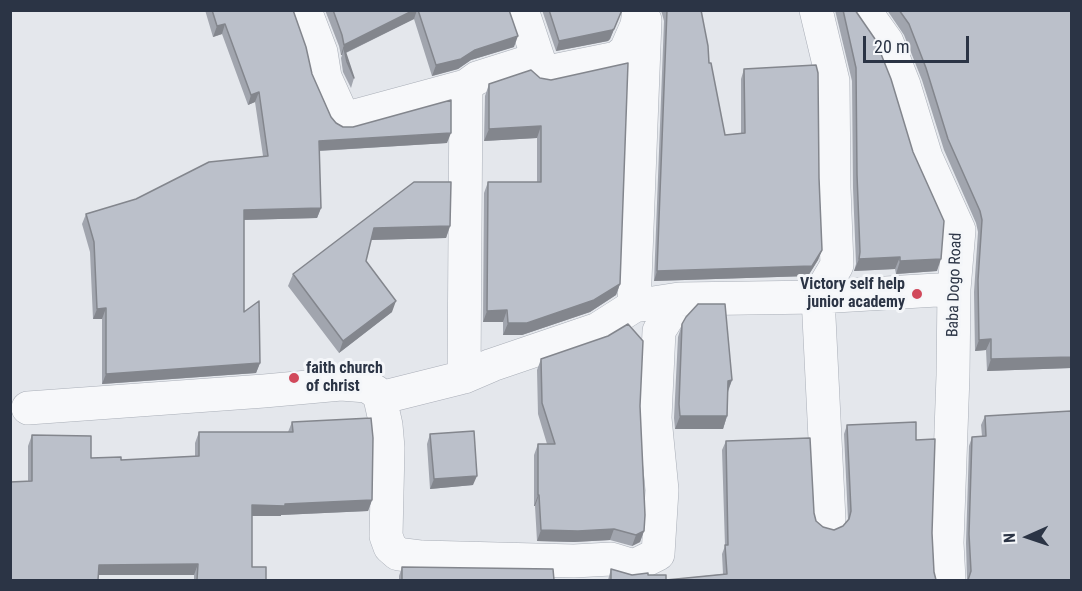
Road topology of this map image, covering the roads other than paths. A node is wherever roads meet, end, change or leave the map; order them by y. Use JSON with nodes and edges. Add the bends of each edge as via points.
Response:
{"nodes":[{"id":1,"x":305,"y":10,"type":"edge"},
{"id":2,"x":522,"y":10,"type":"edge"},
{"id":3,"x":639,"y":10,"type":"edge"},
{"id":4,"x":646,"y":10,"type":"edge"},
{"id":5,"x":816,"y":10,"type":"edge"},
{"id":6,"x":864,"y":10,"type":"edge"},
{"id":7,"x":543,"y":73,"type":"junction"},
{"id":8,"x":466,"y":86,"type":"junction"},
{"id":9,"x":954,"y":289,"type":"junction"},
{"id":10,"x":818,"y":297,"type":"junction"},
{"id":11,"x":679,"y":299,"type":"junction"},
{"id":12,"x":634,"y":306,"type":"junction"},
{"id":13,"x":464,"y":377,"type":"junction"},
{"id":14,"x":380,"y":398,"type":"junction"},
{"id":15,"x":28,"y":408,"type":"dead end"},
{"id":16,"x":829,"y":520,"type":"dead end"},
{"id":17,"x":949,"y":580,"type":"edge"}],
"edges":[{"from":1,"to":8,"type":"street","via":[[321,52],[325,77],[344,119]]},
{"from":2,"to":7,"type":"street"},
{"from":3,"to":7,"type":"street","via":[[626,50],[617,58]]},
{"from":4,"to":12,"type":"street"},
{"from":5,"to":10,"type":"street","via":[[833,81],[837,265]]},
{"from":6,"to":9,"type":"street","name":"Baba Dogo Road","via":[[887,42],[926,157],[959,230]]},
{"from":7,"to":8,"type":"street","via":[[534,60],[477,78]]},
{"from":8,"to":13,"type":"street"},
{"from":9,"to":10,"type":"street"},
{"from":9,"to":17,"type":"street","name":"Baba Dogo Road"},
{"from":10,"to":11,"type":"street"},
{"from":10,"to":16,"type":"street"},
{"from":11,"to":12,"type":"street"},
{"from":11,"to":14,"type":"street","via":[[659,331],[655,418],[662,490],[658,554],[634,566],[611,559],[398,554],[386,536],[388,448]]},
{"from":12,"to":13,"type":"street","via":[[598,329]]},
{"from":13,"to":14,"type":"street"},
{"from":14,"to":15,"type":"street","via":[[367,386],[341,384]]}]}
